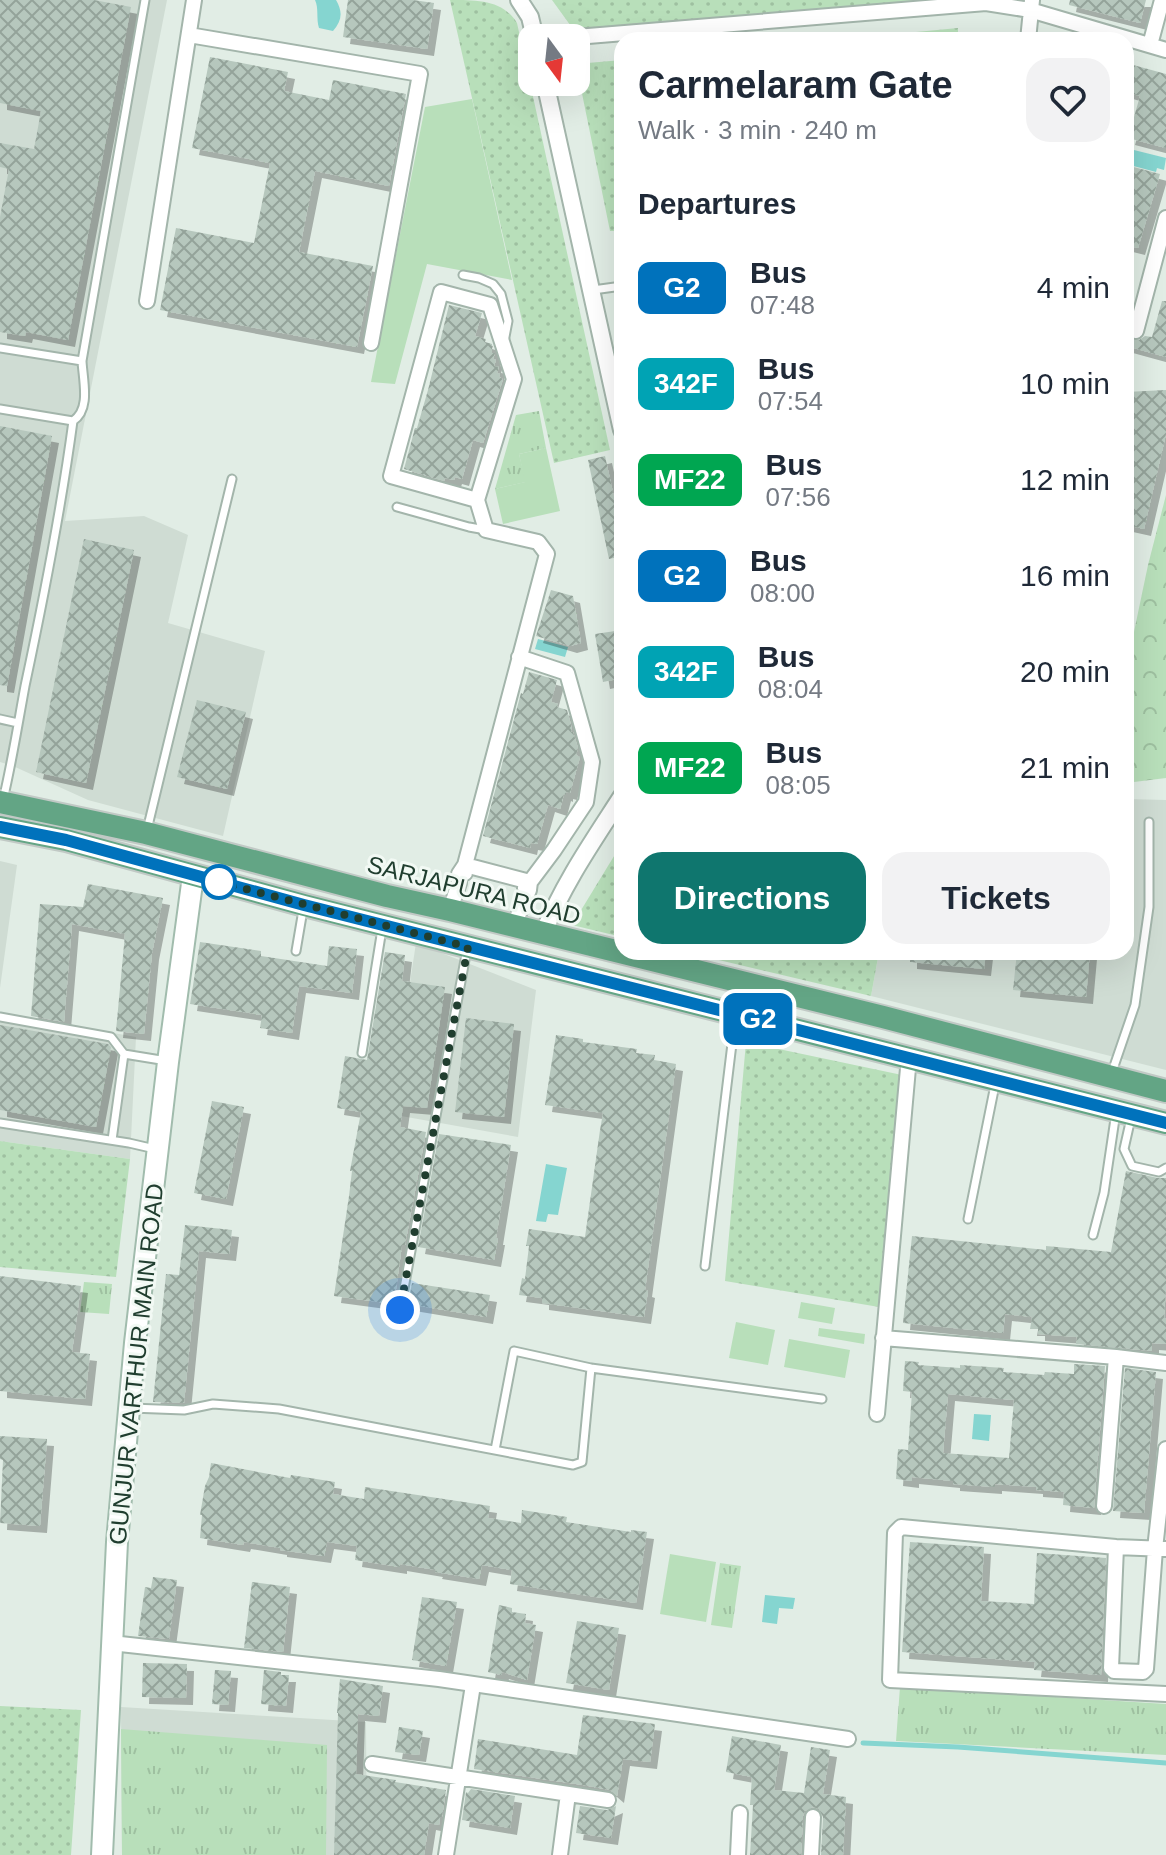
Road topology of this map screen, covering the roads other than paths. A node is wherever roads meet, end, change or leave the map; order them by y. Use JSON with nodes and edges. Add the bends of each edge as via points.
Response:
{"nodes":[{"id":1,"x":145,"y":0,"type":"edge"},
{"id":2,"x":194,"y":0,"type":"edge"},
{"id":3,"x":519,"y":0,"type":"edge"},
{"id":4,"x":1162,"y":0,"type":"edge"},
{"id":5,"x":970,"y":2,"type":"edge"},
{"id":6,"x":1031,"y":5,"type":"edge"},
{"id":7,"x":532,"y":24,"type":"edge"},
{"id":8,"x":632,"y":32,"type":"edge"},
{"id":9,"x":1029,"y":32,"type":"edge"},
{"id":10,"x":1111,"y":32,"type":"edge"},
{"id":11,"x":614,"y":34,"type":"edge"},
{"id":12,"x":189,"y":35,"type":"junction"},
{"id":13,"x":590,"y":36,"type":"edge"},
{"id":14,"x":1134,"y":40,"type":"edge"},
{"id":15,"x":1150,"y":45,"type":"junction"},
{"id":16,"x":1166,"y":50,"type":"edge"},
{"id":17,"x":548,"y":96,"type":"edge"},
{"id":18,"x":1166,"y":218,"type":"edge"},
{"id":19,"x":463,"y":275,"type":"dead end"},
{"id":20,"x":614,"y":287,"type":"edge"},
{"id":21,"x":591,"y":291,"type":"junction"},
{"id":22,"x":147,"y":301,"type":"dead end"},
{"id":23,"x":1136,"y":331,"type":"dead end"},
{"id":24,"x":371,"y":343,"type":"dead end"},
{"id":25,"x":503,"y":346,"type":"junction"},
{"id":26,"x":0,"y":348,"type":"edge"},
{"id":27,"x":82,"y":361,"type":"junction"},
{"id":28,"x":614,"y":394,"type":"edge"},
{"id":29,"x":0,"y":409,"type":"edge"},
{"id":30,"x":73,"y":421,"type":"junction"},
{"id":31,"x":232,"y":479,"type":"dead end"},
{"id":32,"x":477,"y":500,"type":"junction"},
{"id":33,"x":397,"y":507,"type":"dead end"},
{"id":34,"x":486,"y":530,"type":"junction"},
{"id":35,"x":519,"y":657,"type":"junction"},
{"id":36,"x":0,"y":719,"type":"edge"},
{"id":37,"x":18,"y":723,"type":"junction"},
{"id":38,"x":1,"y":801,"type":"edge"},
{"id":39,"x":614,"y":808,"type":"edge"},
{"id":40,"x":1149,"y":822,"type":"dead end"},
{"id":41,"x":6,"y":831,"type":"edge"},
{"id":42,"x":146,"y":833,"type":"junction"},
{"id":43,"x":465,"y":865,"type":"junction"},
{"id":44,"x":193,"y":876,"type":"junction"},
{"id":45,"x":530,"y":882,"type":"junction"},
{"id":46,"x":304,"y":905,"type":"junction"},
{"id":47,"x":450,"y":910,"type":"junction"},
{"id":48,"x":384,"y":924,"type":"junction"},
{"id":49,"x":514,"y":925,"type":"junction"},
{"id":50,"x":543,"y":934,"type":"junction"},
{"id":51,"x":468,"y":947,"type":"junction"},
{"id":52,"x":296,"y":951,"type":"dead end"},
{"id":53,"x":614,"y":951,"type":"edge"},
{"id":54,"x":650,"y":960,"type":"edge"},
{"id":55,"x":806,"y":998,"type":"junction"},
{"id":56,"x":736,"y":1013,"type":"junction"},
{"id":57,"x":0,"y":1017,"type":"edge"},
{"id":58,"x":797,"y":1029,"type":"junction"},
{"id":59,"x":362,"y":1053,"type":"dead end"},
{"id":60,"x":124,"y":1054,"type":"junction"},
{"id":61,"x":909,"y":1057,"type":"junction"},
{"id":62,"x":168,"y":1062,"type":"junction"},
{"id":63,"x":1110,"y":1077,"type":"junction"},
{"id":64,"x":996,"y":1079,"type":"junction"},
{"id":65,"x":1166,"y":1091,"type":"edge"},
{"id":66,"x":1124,"y":1112,"type":"junction"},
{"id":67,"x":0,"y":1123,"type":"edge"},
{"id":68,"x":1166,"y":1123,"type":"edge"},
{"id":69,"x":112,"y":1140,"type":"junction"},
{"id":70,"x":157,"y":1149,"type":"junction"},
{"id":71,"x":1166,"y":1168,"type":"edge"},
{"id":72,"x":968,"y":1219,"type":"dead end"},
{"id":73,"x":1093,"y":1235,"type":"dead end"},
{"id":74,"x":705,"y":1266,"type":"dead end"},
{"id":75,"x":400,"y":1310,"type":"dead end"},
{"id":76,"x":883,"y":1338,"type":"junction"},
{"id":77,"x":1116,"y":1357,"type":"junction"},
{"id":78,"x":1166,"y":1363,"type":"edge"},
{"id":79,"x":591,"y":1368,"type":"junction"},
{"id":80,"x":822,"y":1399,"type":"dead end"},
{"id":81,"x":129,"y":1408,"type":"junction"},
{"id":82,"x":877,"y":1414,"type":"dead end"},
{"id":83,"x":1166,"y":1449,"type":"edge"},
{"id":84,"x":495,"y":1450,"type":"junction"},
{"id":85,"x":1104,"y":1506,"type":"dead end"},
{"id":86,"x":1116,"y":1547,"type":"junction"},
{"id":87,"x":1160,"y":1549,"type":"edge"},
{"id":88,"x":111,"y":1643,"type":"junction"},
{"id":89,"x":473,"y":1685,"type":"junction"},
{"id":90,"x":1166,"y":1694,"type":"edge"},
{"id":91,"x":848,"y":1739,"type":"dead end"},
{"id":92,"x":372,"y":1764,"type":"dead end"},
{"id":93,"x":459,"y":1777,"type":"junction"},
{"id":94,"x":568,"y":1794,"type":"junction"},
{"id":95,"x":608,"y":1800,"type":"dead end"},
{"id":96,"x":740,"y":1813,"type":"dead end"},
{"id":97,"x":813,"y":1817,"type":"dead end"},
{"id":98,"x":102,"y":1855,"type":"edge"},
{"id":99,"x":446,"y":1855,"type":"edge"},
{"id":100,"x":560,"y":1855,"type":"edge"},
{"id":101,"x":738,"y":1855,"type":"edge"},
{"id":102,"x":811,"y":1855,"type":"edge"}],
"edges":[{"from":1,"to":27,"type":"lane"},
{"from":2,"to":12,"type":"street"},
{"from":3,"to":7,"type":"street"},
{"from":4,"to":15,"type":"street"},
{"from":5,"to":6,"type":"street"},
{"from":5,"to":8,"type":"street"},
{"from":6,"to":9,"type":"street"},
{"from":6,"to":10,"type":"street"},
{"from":11,"to":13,"type":"street"},
{"from":12,"to":22,"type":"street"},
{"from":12,"to":24,"type":"street","via":[[420,74]]},
{"from":14,"to":15,"type":"street"},
{"from":15,"to":16,"type":"street"},
{"from":17,"to":21,"type":"street"},
{"from":18,"to":23,"type":"street"},
{"from":19,"to":25,"type":"lane","via":[[493,284],[501,294],[508,321]]},
{"from":20,"to":21,"type":"lane"},
{"from":21,"to":28,"type":"street"},
{"from":25,"to":32,"type":"street","via":[[514,379]]},
{"from":25,"to":32,"type":"street","via":[[490,305],[441,292],[391,476]]},
{"from":26,"to":27,"type":"lane"},
{"from":27,"to":30,"type":"lane","via":[[84,406]]},
{"from":29,"to":30,"type":"lane"},
{"from":30,"to":37,"type":"lane"},
{"from":31,"to":42,"type":"lane"},
{"from":32,"to":34,"type":"street"},
{"from":33,"to":34,"type":"lane"},
{"from":34,"to":35,"type":"street","via":[[538,542],[547,554]]},
{"from":35,"to":43,"type":"street"},
{"from":35,"to":45,"type":"street","via":[[567,673],[592,762],[586,802]]},
{"from":36,"to":37,"type":"lane"},
{"from":37,"to":38,"type":"lane"},
{"from":38,"to":42,"type":"main road","name":"SARJAPURA ROAD"},
{"from":39,"to":50,"type":"street"},
{"from":40,"to":63,"type":"lane","via":[[1149,907],[1135,1005]]},
{"from":41,"to":44,"type":"main road","via":[[66,840]]},
{"from":42,"to":47,"type":"main road","name":"SARJAPURA ROAD"},
{"from":43,"to":45,"type":"street"},
{"from":43,"to":47,"type":"street"},
{"from":44,"to":46,"type":"main road"},
{"from":44,"to":62,"type":"main road","name":"GUNJUR VARTHUR MAIN ROAD"},
{"from":45,"to":49,"type":"street"},
{"from":46,"to":48,"type":"main road"},
{"from":46,"to":52,"type":"lane"},
{"from":47,"to":49,"type":"main road","name":"SARJAPURA ROAD"},
{"from":48,"to":51,"type":"main road"},
{"from":48,"to":59,"type":"lane"},
{"from":49,"to":50,"type":"main road","name":"SARJAPURA ROAD"},
{"from":50,"to":53,"type":"main road","name":"SARJAPURA ROAD"},
{"from":51,"to":56,"type":"main road"},
{"from":51,"to":75,"type":"lane"},
{"from":54,"to":55,"type":"main road","name":"SARJAPURA ROAD"},
{"from":55,"to":58,"type":"main road"},
{"from":55,"to":63,"type":"main road","name":"SARJAPURA ROAD"},
{"from":56,"to":58,"type":"main road"},
{"from":56,"to":74,"type":"lane"},
{"from":57,"to":60,"type":"lane","via":[[111,1037]]},
{"from":58,"to":61,"type":"main road"},
{"from":60,"to":62,"type":"lane"},
{"from":60,"to":69,"type":"lane"},
{"from":61,"to":64,"type":"main road"},
{"from":61,"to":76,"type":"street"},
{"from":62,"to":70,"type":"main road","name":"GUNJUR VARTHUR MAIN ROAD"},
{"from":63,"to":65,"type":"main road","name":"SARJAPURA ROAD"},
{"from":64,"to":66,"type":"main road"},
{"from":64,"to":72,"type":"lane"},
{"from":66,"to":68,"type":"main road"},
{"from":66,"to":71,"type":"lane","via":[[1124,1149],[1132,1166],[1159,1172]]},
{"from":66,"to":73,"type":"lane"},
{"from":67,"to":69,"type":"lane"},
{"from":69,"to":70,"type":"lane"},
{"from":70,"to":81,"type":"main road","name":"GUNJUR VARTHUR MAIN ROAD"},
{"from":76,"to":77,"type":"street"},
{"from":76,"to":82,"type":"street"},
{"from":77,"to":78,"type":"street"},
{"from":77,"to":85,"type":"street"},
{"from":79,"to":80,"type":"lane"},
{"from":79,"to":84,"type":"lane","via":[[514,1351]]},
{"from":79,"to":84,"type":"lane","via":[[582,1462],[573,1465]]},
{"from":81,"to":84,"type":"lane","via":[[184,1410],[213,1404],[279,1409]]},
{"from":81,"to":88,"type":"main road","name":"GUNJUR VARTHUR MAIN ROAD"},
{"from":83,"to":87,"type":"street"},
{"from":86,"to":87,"type":"street"},
{"from":86,"to":87,"type":"street","via":[[1114,1671],[1146,1669]]},
{"from":86,"to":90,"type":"street","via":[[901,1527],[895,1533],[890,1680]]},
{"from":88,"to":89,"type":"street"},
{"from":88,"to":98,"type":"main road","name":"GUNJUR VARTHUR MAIN ROAD"},
{"from":89,"to":91,"type":"street"},
{"from":89,"to":93,"type":"street"},
{"from":92,"to":93,"type":"street"},
{"from":93,"to":94,"type":"street"},
{"from":93,"to":99,"type":"street"},
{"from":94,"to":95,"type":"street"},
{"from":94,"to":100,"type":"street"},
{"from":96,"to":101,"type":"street"},
{"from":97,"to":102,"type":"street"}]}
